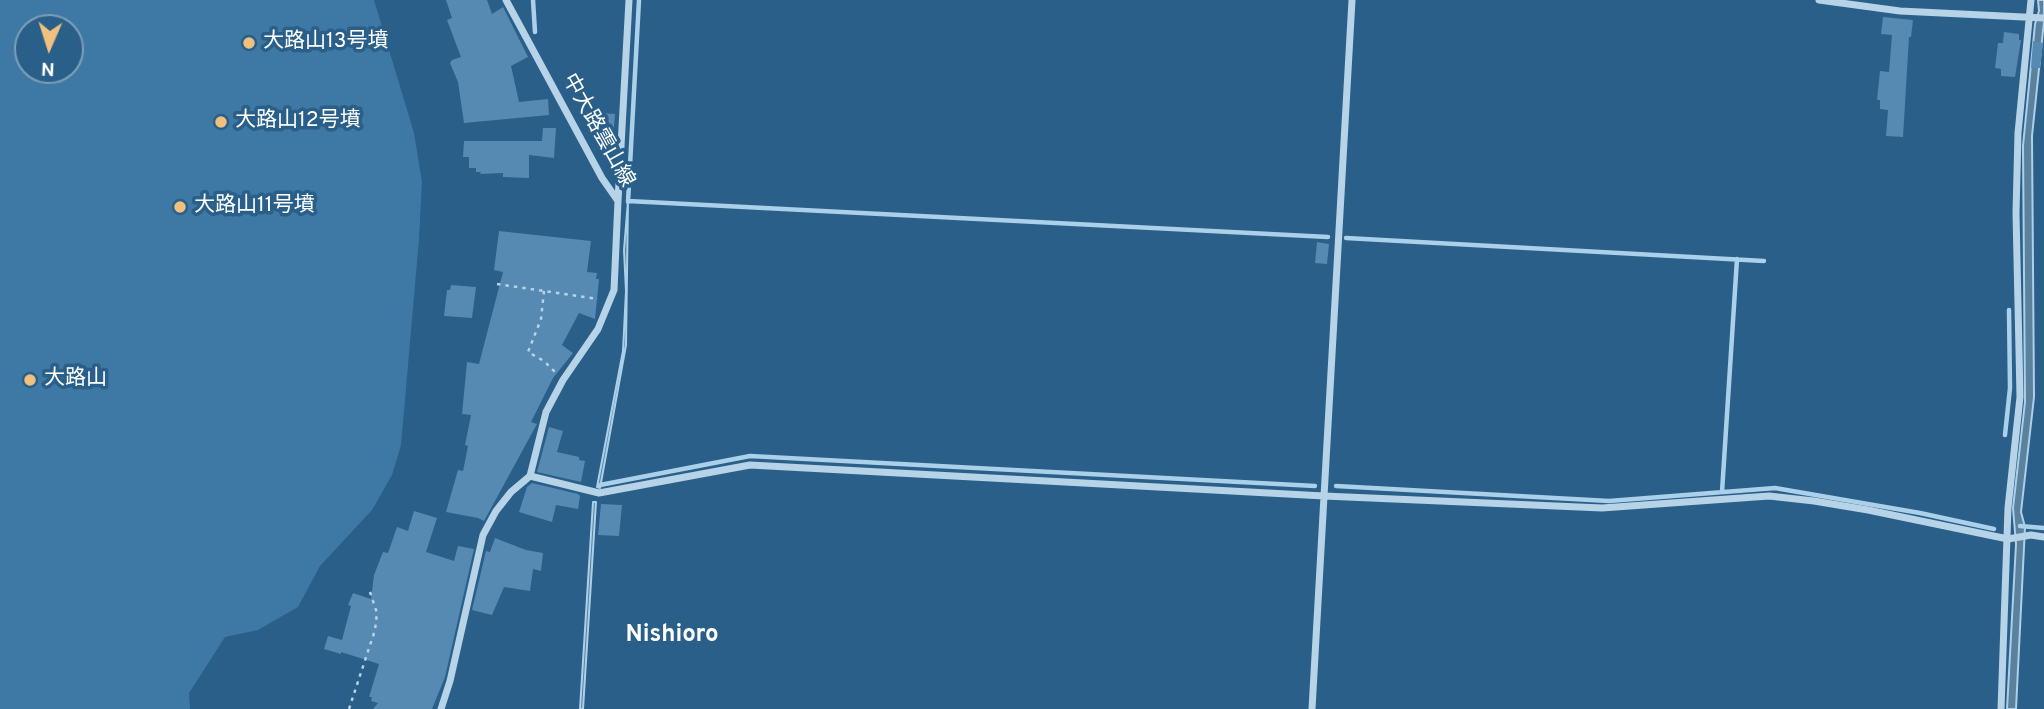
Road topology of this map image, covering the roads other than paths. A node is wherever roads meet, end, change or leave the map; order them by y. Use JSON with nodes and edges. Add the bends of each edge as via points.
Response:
{"nodes":[{"id":1,"x":506,"y":0,"type":"edge"},
{"id":2,"x":629,"y":0,"type":"edge"},
{"id":3,"x":1352,"y":0,"type":"edge"},
{"id":4,"x":1819,"y":0,"type":"edge"},
{"id":5,"x":2031,"y":0,"type":"edge"},
{"id":6,"x":2030,"y":18,"type":"junction"},
{"id":7,"x":2044,"y":18,"type":"edge"},
{"id":8,"x":618,"y":201,"type":"junction"},
{"id":9,"x":530,"y":476,"type":"junction"},
{"id":10,"x":1324,"y":496,"type":"junction"},
{"id":11,"x":2044,"y":537,"type":"edge"},
{"id":12,"x":2008,"y":539,"type":"junction"},
{"id":13,"x":441,"y":709,"type":"edge"},
{"id":14,"x":1312,"y":709,"type":"edge"},
{"id":15,"x":2001,"y":709,"type":"edge"}],
"edges":[{"from":1,"to":8,"type":"street","name":"中大路雲山線"},
{"from":2,"to":8,"type":"street"},
{"from":3,"to":10,"type":"street"},
{"from":4,"to":6,"type":"street","via":[[1900,11]]},
{"from":5,"to":6,"type":"street"},
{"from":6,"to":7,"type":"street"},
{"from":6,"to":12,"type":"street","via":[[2018,133],[2020,397]]},
{"from":8,"to":9,"type":"street","name":"中大路雲山線","via":[[614,290],[598,329],[547,412]]},
{"from":9,"to":10,"type":"street","via":[[599,494],[750,465]]},
{"from":9,"to":13,"type":"street","via":[[496,511],[484,535]]},
{"from":10,"to":12,"type":"street","via":[[1602,508],[1769,496]]},
{"from":10,"to":14,"type":"street"},
{"from":11,"to":12,"type":"street"},
{"from":12,"to":15,"type":"street"}]}
